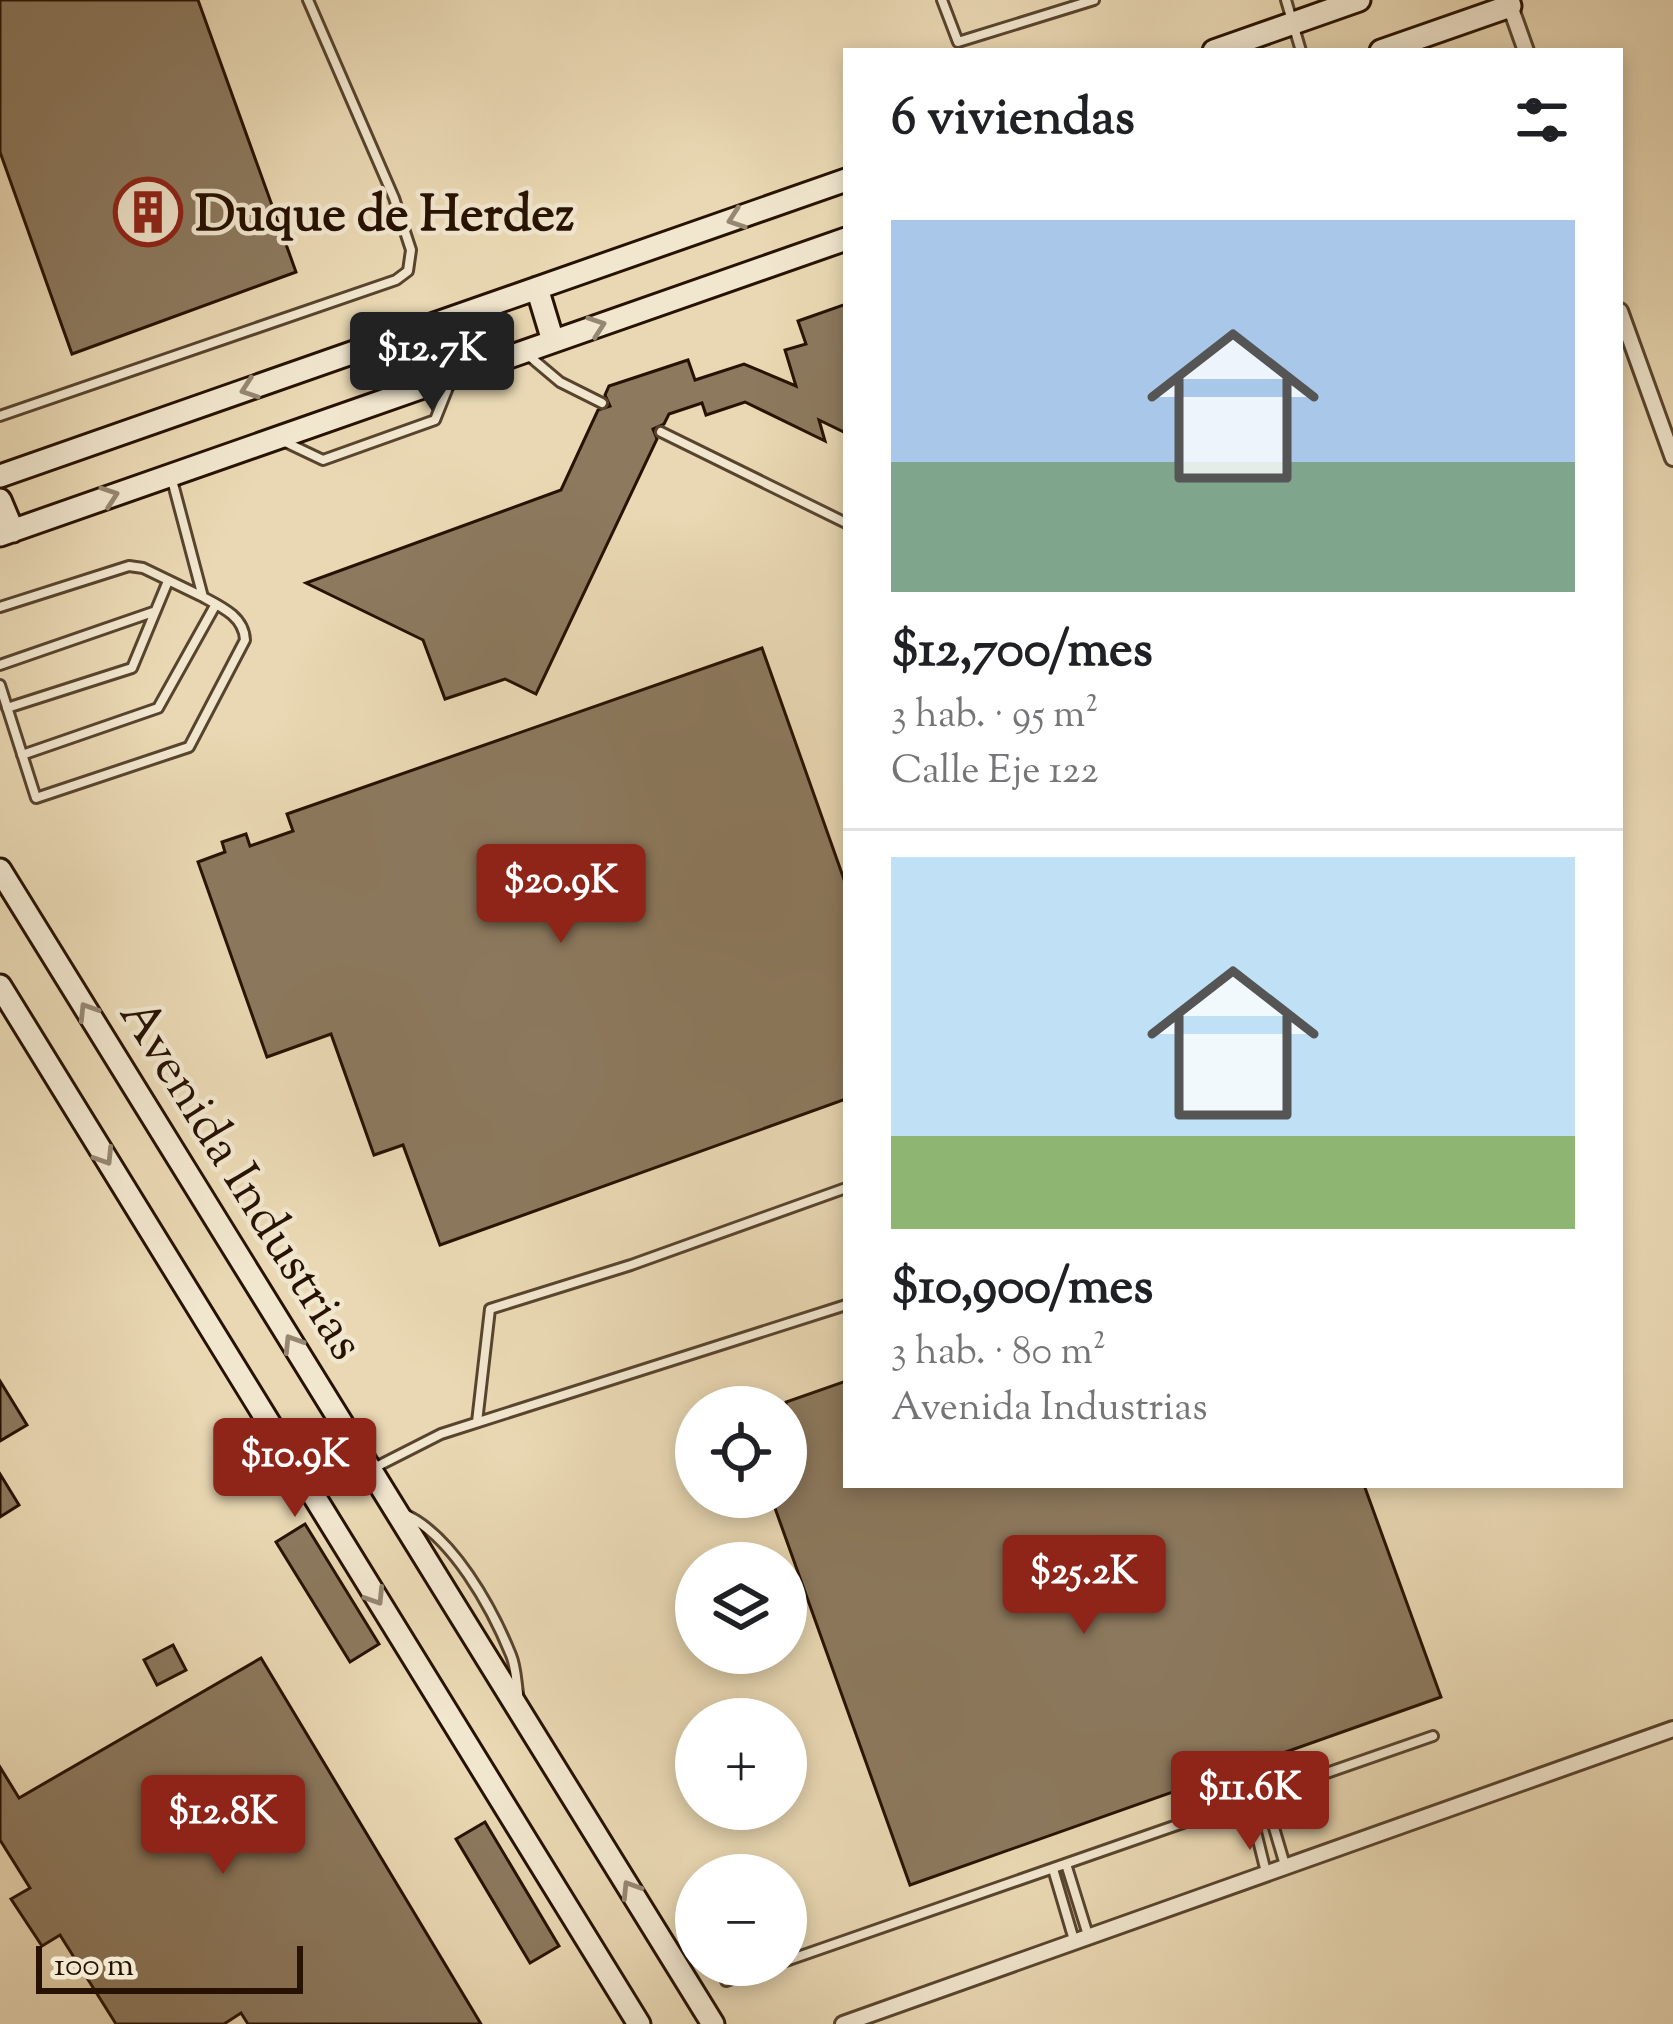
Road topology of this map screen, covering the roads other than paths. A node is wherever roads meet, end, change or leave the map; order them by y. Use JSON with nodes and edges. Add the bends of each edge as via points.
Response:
{"nodes":[{"id":1,"x":308,"y":0,"type":"edge"},
{"id":2,"x":942,"y":0,"type":"edge"},
{"id":3,"x":1094,"y":0,"type":"edge"},
{"id":4,"x":1286,"y":0,"type":"edge"},
{"id":5,"x":1359,"y":0,"type":"edge"},
{"id":6,"x":1509,"y":3,"type":"edge"},
{"id":7,"x":1293,"y":23,"type":"junction"},
{"id":8,"x":1418,"y":45,"type":"edge"},
{"id":9,"x":1222,"y":48,"type":"edge"},
{"id":10,"x":1300,"y":48,"type":"edge"},
{"id":11,"x":1525,"y":48,"type":"edge"},
{"id":12,"x":843,"y":181,"type":"edge"},
{"id":13,"x":843,"y":239,"type":"edge"},
{"id":14,"x":538,"y":288,"type":"junction"},
{"id":15,"x":473,"y":311,"type":"junction"},
{"id":16,"x":1623,"y":319,"type":"edge"},
{"id":17,"x":553,"y":341,"type":"junction"},
{"id":18,"x":524,"y":352,"type":"junction"},
{"id":19,"x":492,"y":363,"type":"junction"},
{"id":20,"x":452,"y":377,"type":"junction"},
{"id":21,"x":602,"y":403,"type":"dead end"},
{"id":22,"x":0,"y":416,"type":"edge"},
{"id":23,"x":661,"y":432,"type":"dead end"},
{"id":24,"x":277,"y":438,"type":"junction"},
{"id":25,"x":1673,"y":458,"type":"edge"},
{"id":26,"x":171,"y":475,"type":"junction"},
{"id":27,"x":0,"y":476,"type":"edge"},
{"id":28,"x":0,"y":500,"type":"edge"},
{"id":29,"x":843,"y":522,"type":"edge"},
{"id":30,"x":7,"y":533,"type":"edge"},
{"id":31,"x":168,"y":581,"type":"junction"},
{"id":32,"x":202,"y":597,"type":"junction"},
{"id":33,"x":216,"y":604,"type":"junction"},
{"id":34,"x":0,"y":607,"type":"edge"},
{"id":35,"x":154,"y":612,"type":"junction"},
{"id":36,"x":0,"y":665,"type":"edge"},
{"id":37,"x":0,"y":685,"type":"edge"},
{"id":38,"x":7,"y":708,"type":"junction"},
{"id":39,"x":22,"y":755,"type":"junction"},
{"id":40,"x":0,"y":870,"type":"edge"},
{"id":41,"x":0,"y":986,"type":"edge"},
{"id":42,"x":843,"y":1189,"type":"edge"},
{"id":43,"x":843,"y":1305,"type":"edge"},
{"id":44,"x":477,"y":1422,"type":"junction"},
{"id":45,"x":371,"y":1470,"type":"junction"},
{"id":46,"x":1673,"y":1729,"type":"edge"},
{"id":47,"x":1433,"y":1736,"type":"dead end"},
{"id":48,"x":1264,"y":1794,"type":"junction"},
{"id":49,"x":1248,"y":1800,"type":"junction"},
{"id":50,"x":1066,"y":1864,"type":"junction"},
{"id":51,"x":1285,"y":1866,"type":"junction"},
{"id":52,"x":1053,"y":1869,"type":"junction"},
{"id":53,"x":1266,"y":1873,"type":"junction"},
{"id":54,"x":1082,"y":1939,"type":"junction"},
{"id":55,"x":807,"y":1953,"type":"edge"},
{"id":56,"x":639,"y":2024,"type":"edge"},
{"id":57,"x":713,"y":2024,"type":"edge"},
{"id":58,"x":843,"y":2024,"type":"edge"}],
"edges":[{"from":1,"to":22,"type":"lane","via":[[394,198],[413,257],[408,271]]},
{"from":2,"to":3,"type":"lane","via":[[958,42]]},
{"from":4,"to":7,"type":"lane"},
{"from":5,"to":7,"type":"main road"},
{"from":6,"to":8,"type":"main road"},
{"from":6,"to":11,"type":"street"},
{"from":7,"to":9,"type":"main road"},
{"from":7,"to":10,"type":"lane"},
{"from":12,"to":14,"type":"main road","one_way":true},
{"from":17,"to":13,"type":"main road","one_way":true},
{"from":14,"to":15,"type":"main road"},
{"from":14,"to":17,"type":"main road"},
{"from":15,"to":19,"type":"main road"},
{"from":15,"to":27,"type":"main road","one_way":true},
{"from":16,"to":25,"type":"street"},
{"from":17,"to":18,"type":"main road"},
{"from":18,"to":19,"type":"main road"},
{"from":18,"to":21,"type":"lane"},
{"from":19,"to":20,"type":"main road"},
{"from":20,"to":24,"type":"main road"},
{"from":20,"to":24,"type":"lane","via":[[436,420],[322,460]]},
{"from":23,"to":29,"type":"lane"},
{"from":24,"to":26,"type":"main road"},
{"from":30,"to":26,"type":"main road","one_way":true},
{"from":26,"to":32,"type":"lane"},
{"from":28,"to":30,"type":"main road"},
{"from":31,"to":32,"type":"lane"},
{"from":31,"to":34,"type":"lane","via":[[117,567]]},
{"from":31,"to":35,"type":"lane"},
{"from":32,"to":33,"type":"lane"},
{"from":33,"to":39,"type":"lane","via":[[158,708]]},
{"from":33,"to":39,"type":"lane","via":[[237,618],[245,640],[189,747],[36,798]]},
{"from":35,"to":36,"type":"lane"},
{"from":35,"to":38,"type":"lane","via":[[133,668]]},
{"from":37,"to":38,"type":"lane"},
{"from":38,"to":39,"type":"lane"},
{"from":45,"to":40,"type":"main road","name":"Avenida Industrias","one_way":true},
{"from":41,"to":56,"type":"main road","name":"Avenida Industrias","one_way":true},
{"from":42,"to":44,"type":"lane","via":[[490,1309]]},
{"from":43,"to":44,"type":"lane"},
{"from":44,"to":45,"type":"lane"},
{"from":57,"to":45,"type":"main road","name":"Avenida Industrias","one_way":true},
{"from":46,"to":51,"type":"street"},
{"from":47,"to":48,"type":"lane"},
{"from":48,"to":49,"type":"lane"},
{"from":48,"to":51,"type":"lane"},
{"from":49,"to":50,"type":"lane"},
{"from":49,"to":53,"type":"lane"},
{"from":50,"to":52,"type":"lane"},
{"from":50,"to":54,"type":"lane"},
{"from":51,"to":53,"type":"street"},
{"from":52,"to":54,"type":"lane"},
{"from":52,"to":55,"type":"lane"},
{"from":53,"to":54,"type":"street"},
{"from":54,"to":58,"type":"street"}]}
